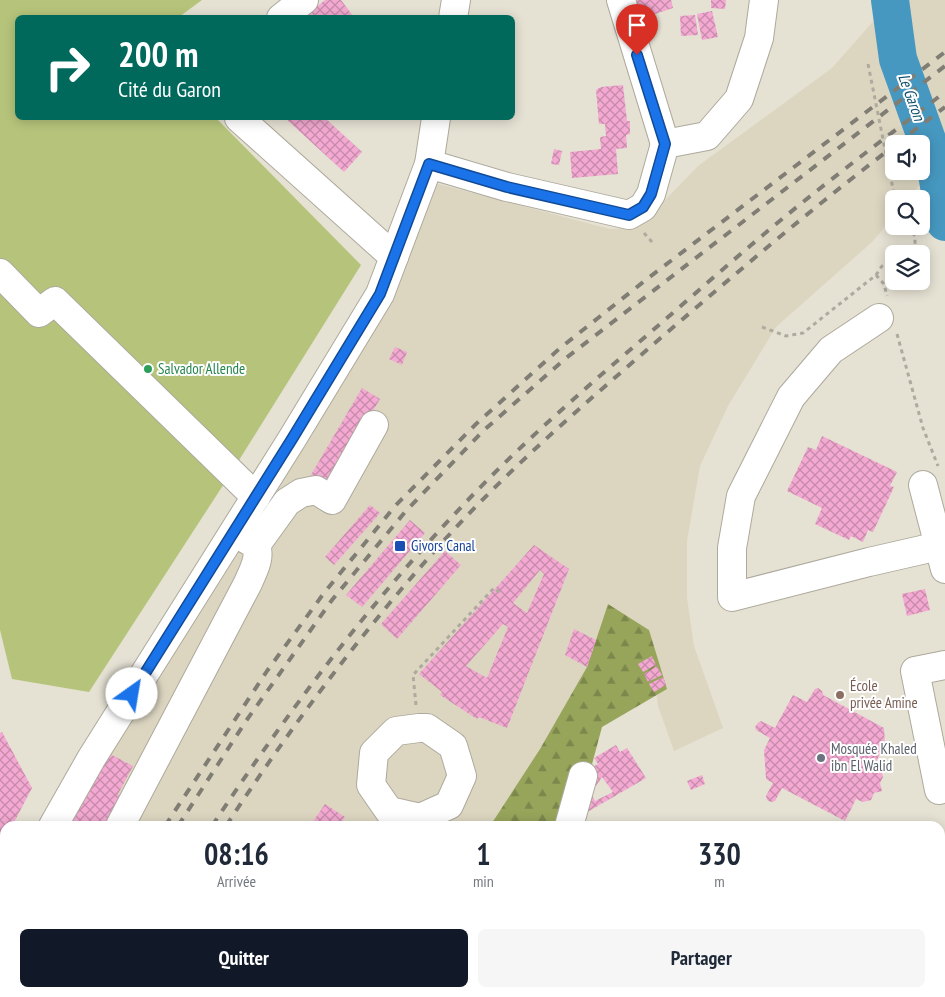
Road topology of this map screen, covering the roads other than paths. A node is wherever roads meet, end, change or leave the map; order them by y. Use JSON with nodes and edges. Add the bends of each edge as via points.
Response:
{"nodes":[{"id":1,"x":304,"y":0,"type":"edge"},
{"id":2,"x":456,"y":0,"type":"edge"},
{"id":3,"x":621,"y":0,"type":"edge"},
{"id":4,"x":764,"y":0,"type":"edge"},
{"id":5,"x":285,"y":15,"type":"edge"},
{"id":6,"x":454,"y":15,"type":"edge"},
{"id":7,"x":241,"y":120,"type":"edge"},
{"id":8,"x":436,"y":120,"type":"edge"},
{"id":9,"x":665,"y":144,"type":"junction"},
{"id":10,"x":429,"y":164,"type":"junction"},
{"id":11,"x":394,"y":257,"type":"junction"},
{"id":12,"x":0,"y":273,"type":"edge"},
{"id":13,"x":888,"y":318,"type":"road end"},
{"id":14,"x":374,"y":425,"type":"dead end"},
{"id":15,"x":923,"y":485,"type":"road end"},
{"id":16,"x":256,"y":497,"type":"junction"},
{"id":17,"x":245,"y":538,"type":"junction"},
{"id":18,"x":942,"y":558,"type":"edge"},
{"id":19,"x":945,"y":665,"type":"edge"},
{"id":20,"x":583,"y":776,"type":"dead end"},
{"id":21,"x":939,"y":790,"type":"dead end"},
{"id":22,"x":384,"y":819,"type":"edge"},
{"id":23,"x":56,"y":821,"type":"edge"},
{"id":24,"x":123,"y":821,"type":"edge"},
{"id":25,"x":570,"y":821,"type":"edge"}],
"edges":[{"from":1,"to":5,"type":"street"},
{"from":2,"to":6,"type":"street"},
{"from":3,"to":9,"type":"street"},
{"from":4,"to":9,"type":"street","via":[[759,38],[739,99],[707,136]]},
{"from":7,"to":11,"type":"street"},
{"from":8,"to":10,"type":"street"},
{"from":9,"to":10,"type":"street","via":[[651,194],[643,207],[629,215],[507,187]]},
{"from":10,"to":11,"type":"street"},
{"from":11,"to":16,"type":"street","via":[[380,294]]},
{"from":12,"to":16,"type":"street","via":[[39,312],[55,302]]},
{"from":13,"to":18,"type":"street","via":[[831,350],[791,397],[741,496],[732,548],[732,597],[869,562]]},
{"from":14,"to":17,"type":"street","via":[[332,500],[316,490],[301,493]]},
{"from":15,"to":18,"type":"street"},
{"from":16,"to":17,"type":"street"},
{"from":17,"to":23,"type":"street","via":[[91,759]]},
{"from":17,"to":24,"type":"street","via":[[258,550],[248,583]]},
{"from":19,"to":21,"type":"street","via":[[915,671]]},
{"from":20,"to":25,"type":"street"},
{"from":22,"to":22,"type":"street","via":[[420,818],[449,805],[462,776],[453,746],[427,728],[396,731],[374,754],[371,785]]}]}
